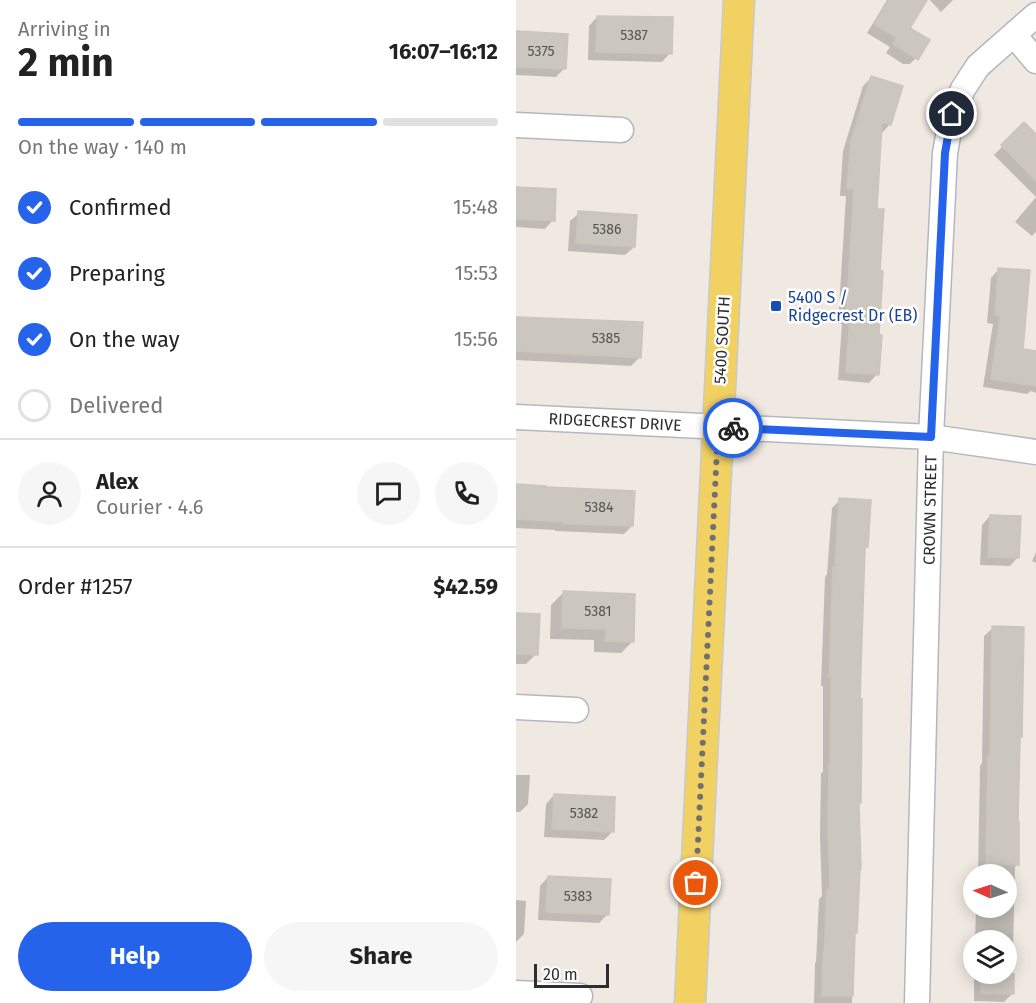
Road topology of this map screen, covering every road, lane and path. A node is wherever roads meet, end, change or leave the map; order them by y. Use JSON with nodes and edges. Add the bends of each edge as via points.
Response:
{"nodes":[{"id":1,"x":739,"y":0,"type":"edge"},
{"id":2,"x":1036,"y":15,"type":"edge"},
{"id":3,"x":1014,"y":35,"type":"junction"},
{"id":4,"x":1036,"y":61,"type":"edge"},
{"id":5,"x":516,"y":125,"type":"edge"},
{"id":6,"x":621,"y":130,"type":"dead end"},
{"id":7,"x":516,"y":417,"type":"edge"},
{"id":8,"x":718,"y":428,"type":"junction"},
{"id":9,"x":931,"y":437,"type":"junction"},
{"id":10,"x":1036,"y":452,"type":"edge"},
{"id":11,"x":516,"y":707,"type":"edge"},
{"id":12,"x":576,"y":710,"type":"dead end"},
{"id":13,"x":516,"y":993,"type":"edge"},
{"id":14,"x":580,"y":996,"type":"dead end"},
{"id":15,"x":690,"y":1003,"type":"edge"},
{"id":16,"x":917,"y":1003,"type":"edge"}],
"edges":[{"from":1,"to":8,"type":"main road","name":"5400 SOUTH"},
{"from":2,"to":3,"type":"street","name":"CROWN STREET"},
{"from":3,"to":4,"type":"street"},
{"from":3,"to":9,"type":"street","name":"CROWN STREET","via":[[978,66],[952,114],[945,153]]},
{"from":5,"to":6,"type":"street"},
{"from":7,"to":8,"type":"street","name":"RIDGECREST DRIVE"},
{"from":8,"to":9,"type":"street","name":"RIDGECREST DRIVE"},
{"from":8,"to":15,"type":"main road","name":"5400 SOUTH"},
{"from":9,"to":10,"type":"street","name":"RIDGECREST DRIVE"},
{"from":9,"to":16,"type":"street","name":"CROWN STREET"},
{"from":11,"to":12,"type":"street"},
{"from":13,"to":14,"type":"street"}]}
